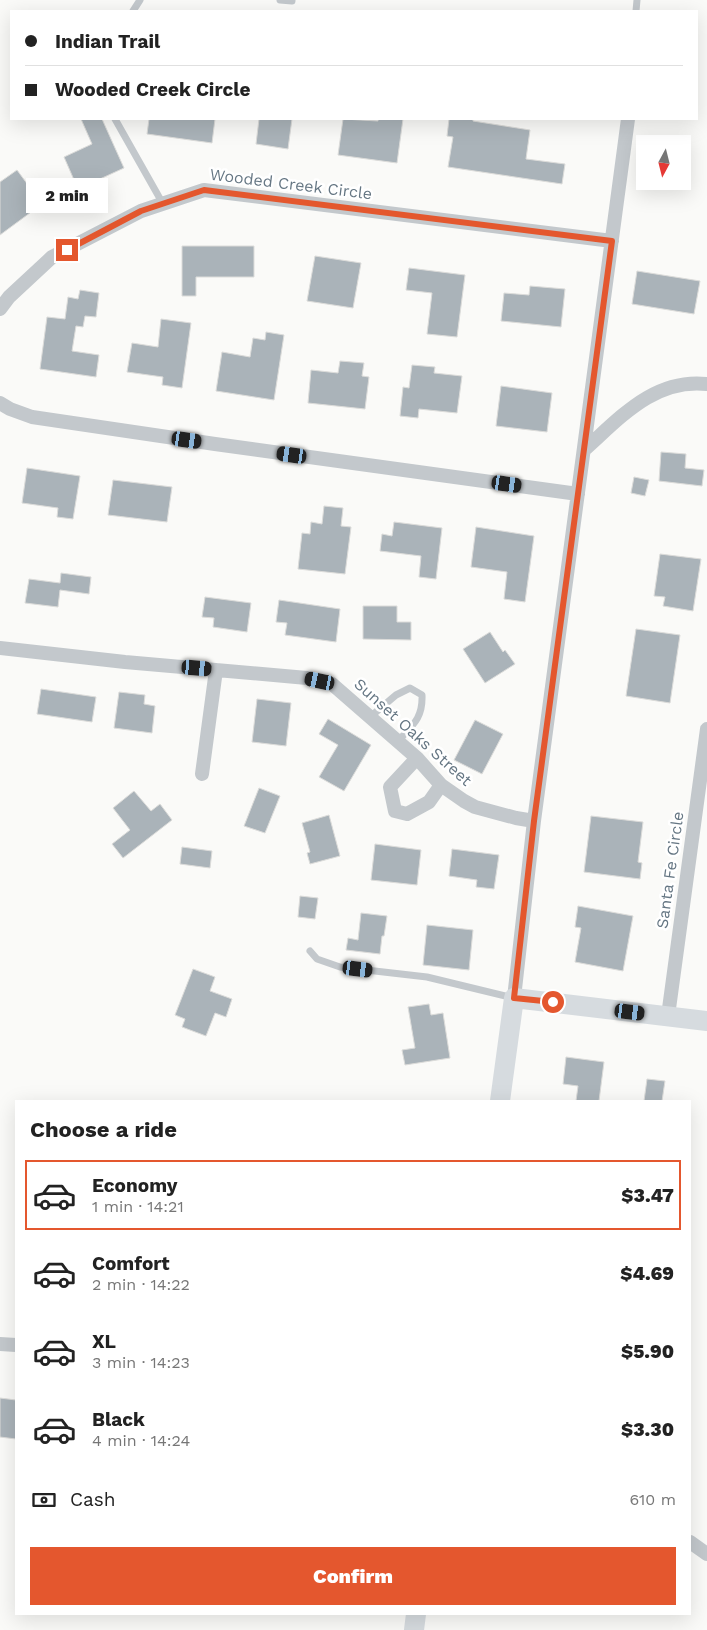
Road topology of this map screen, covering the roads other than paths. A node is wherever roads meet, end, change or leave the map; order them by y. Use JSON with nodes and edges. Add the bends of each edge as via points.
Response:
{"nodes":[{"id":1,"x":280,"y":0,"type":"edge"},
{"id":2,"x":292,"y":2,"type":"dead end"},
{"id":3,"x":116,"y":120,"type":"edge"},
{"id":4,"x":628,"y":120,"type":"edge"},
{"id":5,"x":163,"y":204,"type":"junction"},
{"id":6,"x":612,"y":241,"type":"junction"},
{"id":7,"x":0,"y":309,"type":"edge"},
{"id":8,"x":707,"y":384,"type":"edge"},
{"id":9,"x":0,"y":403,"type":"edge"},
{"id":10,"x":584,"y":450,"type":"junction"},
{"id":11,"x":578,"y":494,"type":"junction"},
{"id":12,"x":0,"y":648,"type":"edge"},
{"id":13,"x":216,"y":670,"type":"junction"},
{"id":14,"x":370,"y":717,"type":"junction"},
{"id":15,"x":707,"y":729,"type":"edge"},
{"id":16,"x":398,"y":742,"type":"junction"},
{"id":17,"x":417,"y":758,"type":"junction"},
{"id":18,"x":202,"y":774,"type":"dead end"},
{"id":19,"x":441,"y":785,"type":"junction"},
{"id":20,"x":534,"y":821,"type":"junction"},
{"id":21,"x":310,"y":951,"type":"dead end"},
{"id":22,"x":514,"y":998,"type":"junction"},
{"id":23,"x":668,"y":1016,"type":"junction"},
{"id":24,"x":707,"y":1021,"type":"edge"},
{"id":25,"x":500,"y":1100,"type":"edge"},
{"id":26,"x":0,"y":1344,"type":"edge"},
{"id":27,"x":15,"y":1345,"type":"edge"},
{"id":28,"x":691,"y":1543,"type":"edge"},
{"id":29,"x":707,"y":1554,"type":"edge"},
{"id":30,"x":416,"y":1615,"type":"edge"},
{"id":31,"x":414,"y":1630,"type":"edge"}],
"edges":[{"from":1,"to":2,"type":"lane"},
{"from":3,"to":5,"type":"lane"},
{"from":4,"to":6,"type":"street"},
{"from":5,"to":6,"type":"street","name":"Wooded Creek Circle","via":[[204,190]]},
{"from":5,"to":7,"type":"street","name":"Wooded Creek Circle","via":[[141,211],[52,258]]},
{"from":6,"to":10,"type":"street"},
{"from":8,"to":10,"type":"street","via":[[667,387],[640,402]]},
{"from":9,"to":11,"type":"street","via":[[32,417]]},
{"from":10,"to":11,"type":"street"},
{"from":11,"to":20,"type":"street"},
{"from":12,"to":13,"type":"street","name":"Sunset Oaks Street"},
{"from":13,"to":14,"type":"street","name":"Sunset Oaks Street","via":[[307,678],[332,684]]},
{"from":13,"to":18,"type":"street"},
{"from":14,"to":16,"type":"street","name":"Sunset Oaks Street"},
{"from":14,"to":16,"type":"lane","via":[[396,695],[410,688],[422,695],[420,715]]},
{"from":15,"to":23,"type":"street","name":"Santa Fe Circle"},
{"from":16,"to":17,"type":"street","name":"Sunset Oaks Street"},
{"from":17,"to":19,"type":"street","name":"Sunset Oaks Street"},
{"from":17,"to":19,"type":"street","via":[[390,787],[396,811],[407,814],[429,802]]},
{"from":19,"to":20,"type":"street","name":"Sunset Oaks Street","via":[[475,807]]},
{"from":20,"to":22,"type":"street"},
{"from":21,"to":22,"type":"lane","via":[[317,959],[340,967],[427,977]]},
{"from":22,"to":23,"type":"street"},
{"from":22,"to":25,"type":"street"},
{"from":23,"to":24,"type":"street"},
{"from":26,"to":27,"type":"street"},
{"from":28,"to":29,"type":"street"},
{"from":30,"to":31,"type":"street"}]}
